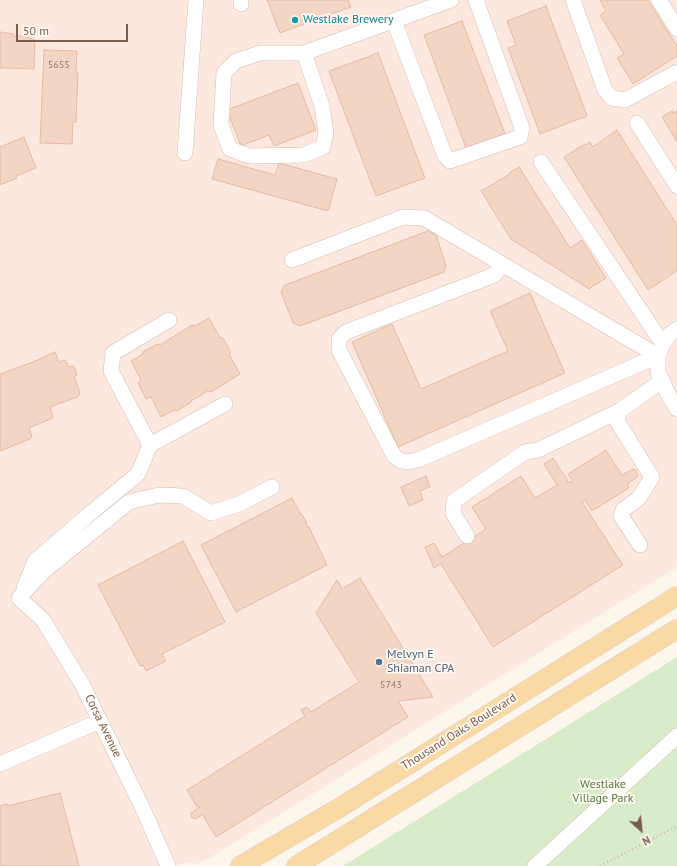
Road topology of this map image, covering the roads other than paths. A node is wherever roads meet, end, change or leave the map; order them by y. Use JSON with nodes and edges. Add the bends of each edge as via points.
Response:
{"nodes":[{"id":1,"x":196,"y":0,"type":"edge"},
{"id":2,"x":451,"y":0,"type":"edge"},
{"id":3,"x":476,"y":0,"type":"edge"},
{"id":4,"x":573,"y":0,"type":"edge"},
{"id":5,"x":659,"y":0,"type":"edge"},
{"id":6,"x":394,"y":21,"type":"junction"},
{"id":7,"x":677,"y":29,"type":"edge"},
{"id":8,"x":304,"y":53,"type":"junction"},
{"id":9,"x":677,"y":72,"type":"edge"},
{"id":10,"x":637,"y":123,"type":"dead end"},
{"id":11,"x":185,"y":154,"type":"dead end"},
{"id":12,"x":541,"y":162,"type":"dead end"},
{"id":13,"x":677,"y":186,"type":"edge"},
{"id":14,"x":292,"y":260,"type":"dead end"},
{"id":15,"x":503,"y":265,"type":"junction"},
{"id":16,"x":169,"y":320,"type":"dead end"},
{"id":17,"x":677,"y":329,"type":"edge"},
{"id":18,"x":661,"y":350,"type":"junction"},
{"id":19,"x":662,"y":381,"type":"junction"},
{"id":20,"x":225,"y":404,"type":"dead end"},
{"id":21,"x":677,"y":409,"type":"edge"},
{"id":22,"x":619,"y":411,"type":"junction"},
{"id":23,"x":150,"y":445,"type":"junction"},
{"id":24,"x":272,"y":487,"type":"dead end"},
{"id":25,"x":467,"y":536,"type":"dead end"},
{"id":26,"x":640,"y":545,"type":"dead end"},
{"id":27,"x":677,"y":596,"type":"edge"},
{"id":28,"x":19,"y":598,"type":"junction"},
{"id":29,"x":677,"y":628,"type":"edge"},
{"id":30,"x":100,"y":721,"type":"junction"},
{"id":31,"x":677,"y":736,"type":"edge"},
{"id":32,"x":0,"y":764,"type":"edge"},
{"id":33,"x":168,"y":866,"type":"edge"},
{"id":34,"x":240,"y":866,"type":"edge"},
{"id":35,"x":296,"y":866,"type":"edge"},
{"id":36,"x":535,"y":866,"type":"edge"}],
"edges":[{"from":1,"to":11,"type":"street"},
{"from":2,"to":6,"type":"street"},
{"from":3,"to":6,"type":"street","via":[[522,128],[520,136],[450,161],[445,156]]},
{"from":4,"to":9,"type":"street","via":[[605,90],[612,98],[625,100]]},
{"from":5,"to":7,"type":"street"},
{"from":6,"to":8,"type":"street"},
{"from":8,"to":8,"type":"street","via":[[260,53],[236,61],[224,72],[221,125],[230,149],[249,156],[304,155],[323,147],[326,133],[322,106]]},
{"from":10,"to":13,"type":"street"},
{"from":12,"to":18,"type":"street"},
{"from":14,"to":15,"type":"street","via":[[403,217],[411,217],[424,218]]},
{"from":15,"to":18,"type":"street"},
{"from":15,"to":18,"type":"street","via":[[494,275],[346,332],[339,339],[339,350],[394,456],[401,461],[420,459]]},
{"from":16,"to":23,"type":"street","via":[[113,353],[111,371]]},
{"from":17,"to":18,"type":"street","via":[[670,334]]},
{"from":18,"to":19,"type":"street","via":[[658,372]]},
{"from":19,"to":21,"type":"street"},
{"from":19,"to":22,"type":"street"},
{"from":20,"to":23,"type":"street"},
{"from":22,"to":25,"type":"street","via":[[538,450],[525,452],[454,501],[453,513]]},
{"from":22,"to":26,"type":"street","via":[[617,421],[652,477],[639,498],[623,510],[621,516]]},
{"from":23,"to":28,"type":"street","via":[[138,474],[35,561]]},
{"from":24,"to":28,"type":"street","via":[[239,504],[210,513],[183,496],[158,495],[129,502],[44,571]]},
{"from":27,"to":34,"type":"main road","name":"Thousand Oaks Boulevard","via":[[339,808]]},
{"from":28,"to":30,"type":"street","name":"Corsa Avenue","via":[[43,620],[82,684]]},
{"from":29,"to":35,"type":"main road"},
{"from":30,"to":32,"type":"street"},
{"from":30,"to":33,"type":"street","name":"Corsa Avenue"},
{"from":31,"to":36,"type":"street"}]}
